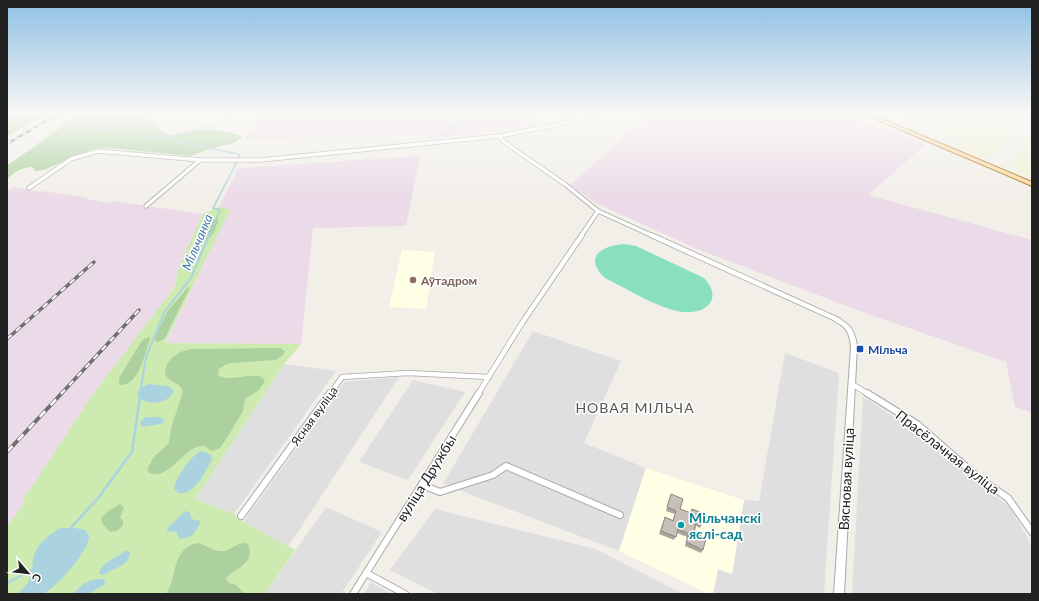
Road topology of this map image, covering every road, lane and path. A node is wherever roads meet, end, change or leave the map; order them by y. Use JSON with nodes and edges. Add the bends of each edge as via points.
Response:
{"nodes":[{"id":1,"x":426,"y":143,"type":"edge"},
{"id":2,"x":506,"y":143,"type":"edge"},
{"id":3,"x":935,"y":143,"type":"edge"},
{"id":4,"x":200,"y":160,"type":"junction"},
{"id":5,"x":1032,"y":184,"type":"edge"},
{"id":6,"x":29,"y":188,"type":"dead end"},
{"id":7,"x":146,"y":206,"type":"dead end"},
{"id":8,"x":598,"y":211,"type":"junction"},
{"id":9,"x":836,"y":320,"type":"joint"},
{"id":10,"x":489,"y":377,"type":"junction"},
{"id":11,"x":852,"y":384,"type":"junction"},
{"id":12,"x":422,"y":485,"type":"junction"},
{"id":13,"x":620,"y":515,"type":"dead end"},
{"id":14,"x":241,"y":516,"type":"dead end"},
{"id":15,"x":1032,"y":532,"type":"edge"},
{"id":16,"x":366,"y":572,"type":"junction"},
{"id":17,"x":352,"y":594,"type":"edge"},
{"id":18,"x":405,"y":594,"type":"edge"},
{"id":19,"x":839,"y":594,"type":"edge"}],
"edges":[{"from":1,"to":4,"type":"street","via":[[250,160]]},
{"from":2,"to":8,"type":"street","via":[[566,185]]},
{"from":3,"to":5,"type":"main road"},
{"from":4,"to":6,"type":"street","via":[[98,151],[71,159]]},
{"from":4,"to":7,"type":"street"},
{"from":8,"to":9,"type":"street"},
{"from":8,"to":10,"type":"street","name":"вуліца Дружбы","via":[[522,323]]},
{"from":9,"to":11,"type":"street","name":"Вясновая вуліца","via":[[852,332]]},
{"from":10,"to":12,"type":"street","name":"вуліца Дружбы"},
{"from":10,"to":14,"type":"street","name":"Ясная вуліца","via":[[408,373],[342,377]]},
{"from":11,"to":15,"type":"street","name":"Прасёлачная вуліца","via":[[917,424],[979,478],[1008,498]]},
{"from":11,"to":19,"type":"street","name":"Вясновая вуліца"},
{"from":12,"to":13,"type":"street","via":[[440,492],[493,475],[506,466]]},
{"from":12,"to":16,"type":"street","name":"вуліца Дружбы"},
{"from":16,"to":17,"type":"street","name":"вуліца Дружбы"},
{"from":16,"to":18,"type":"street"}]}
